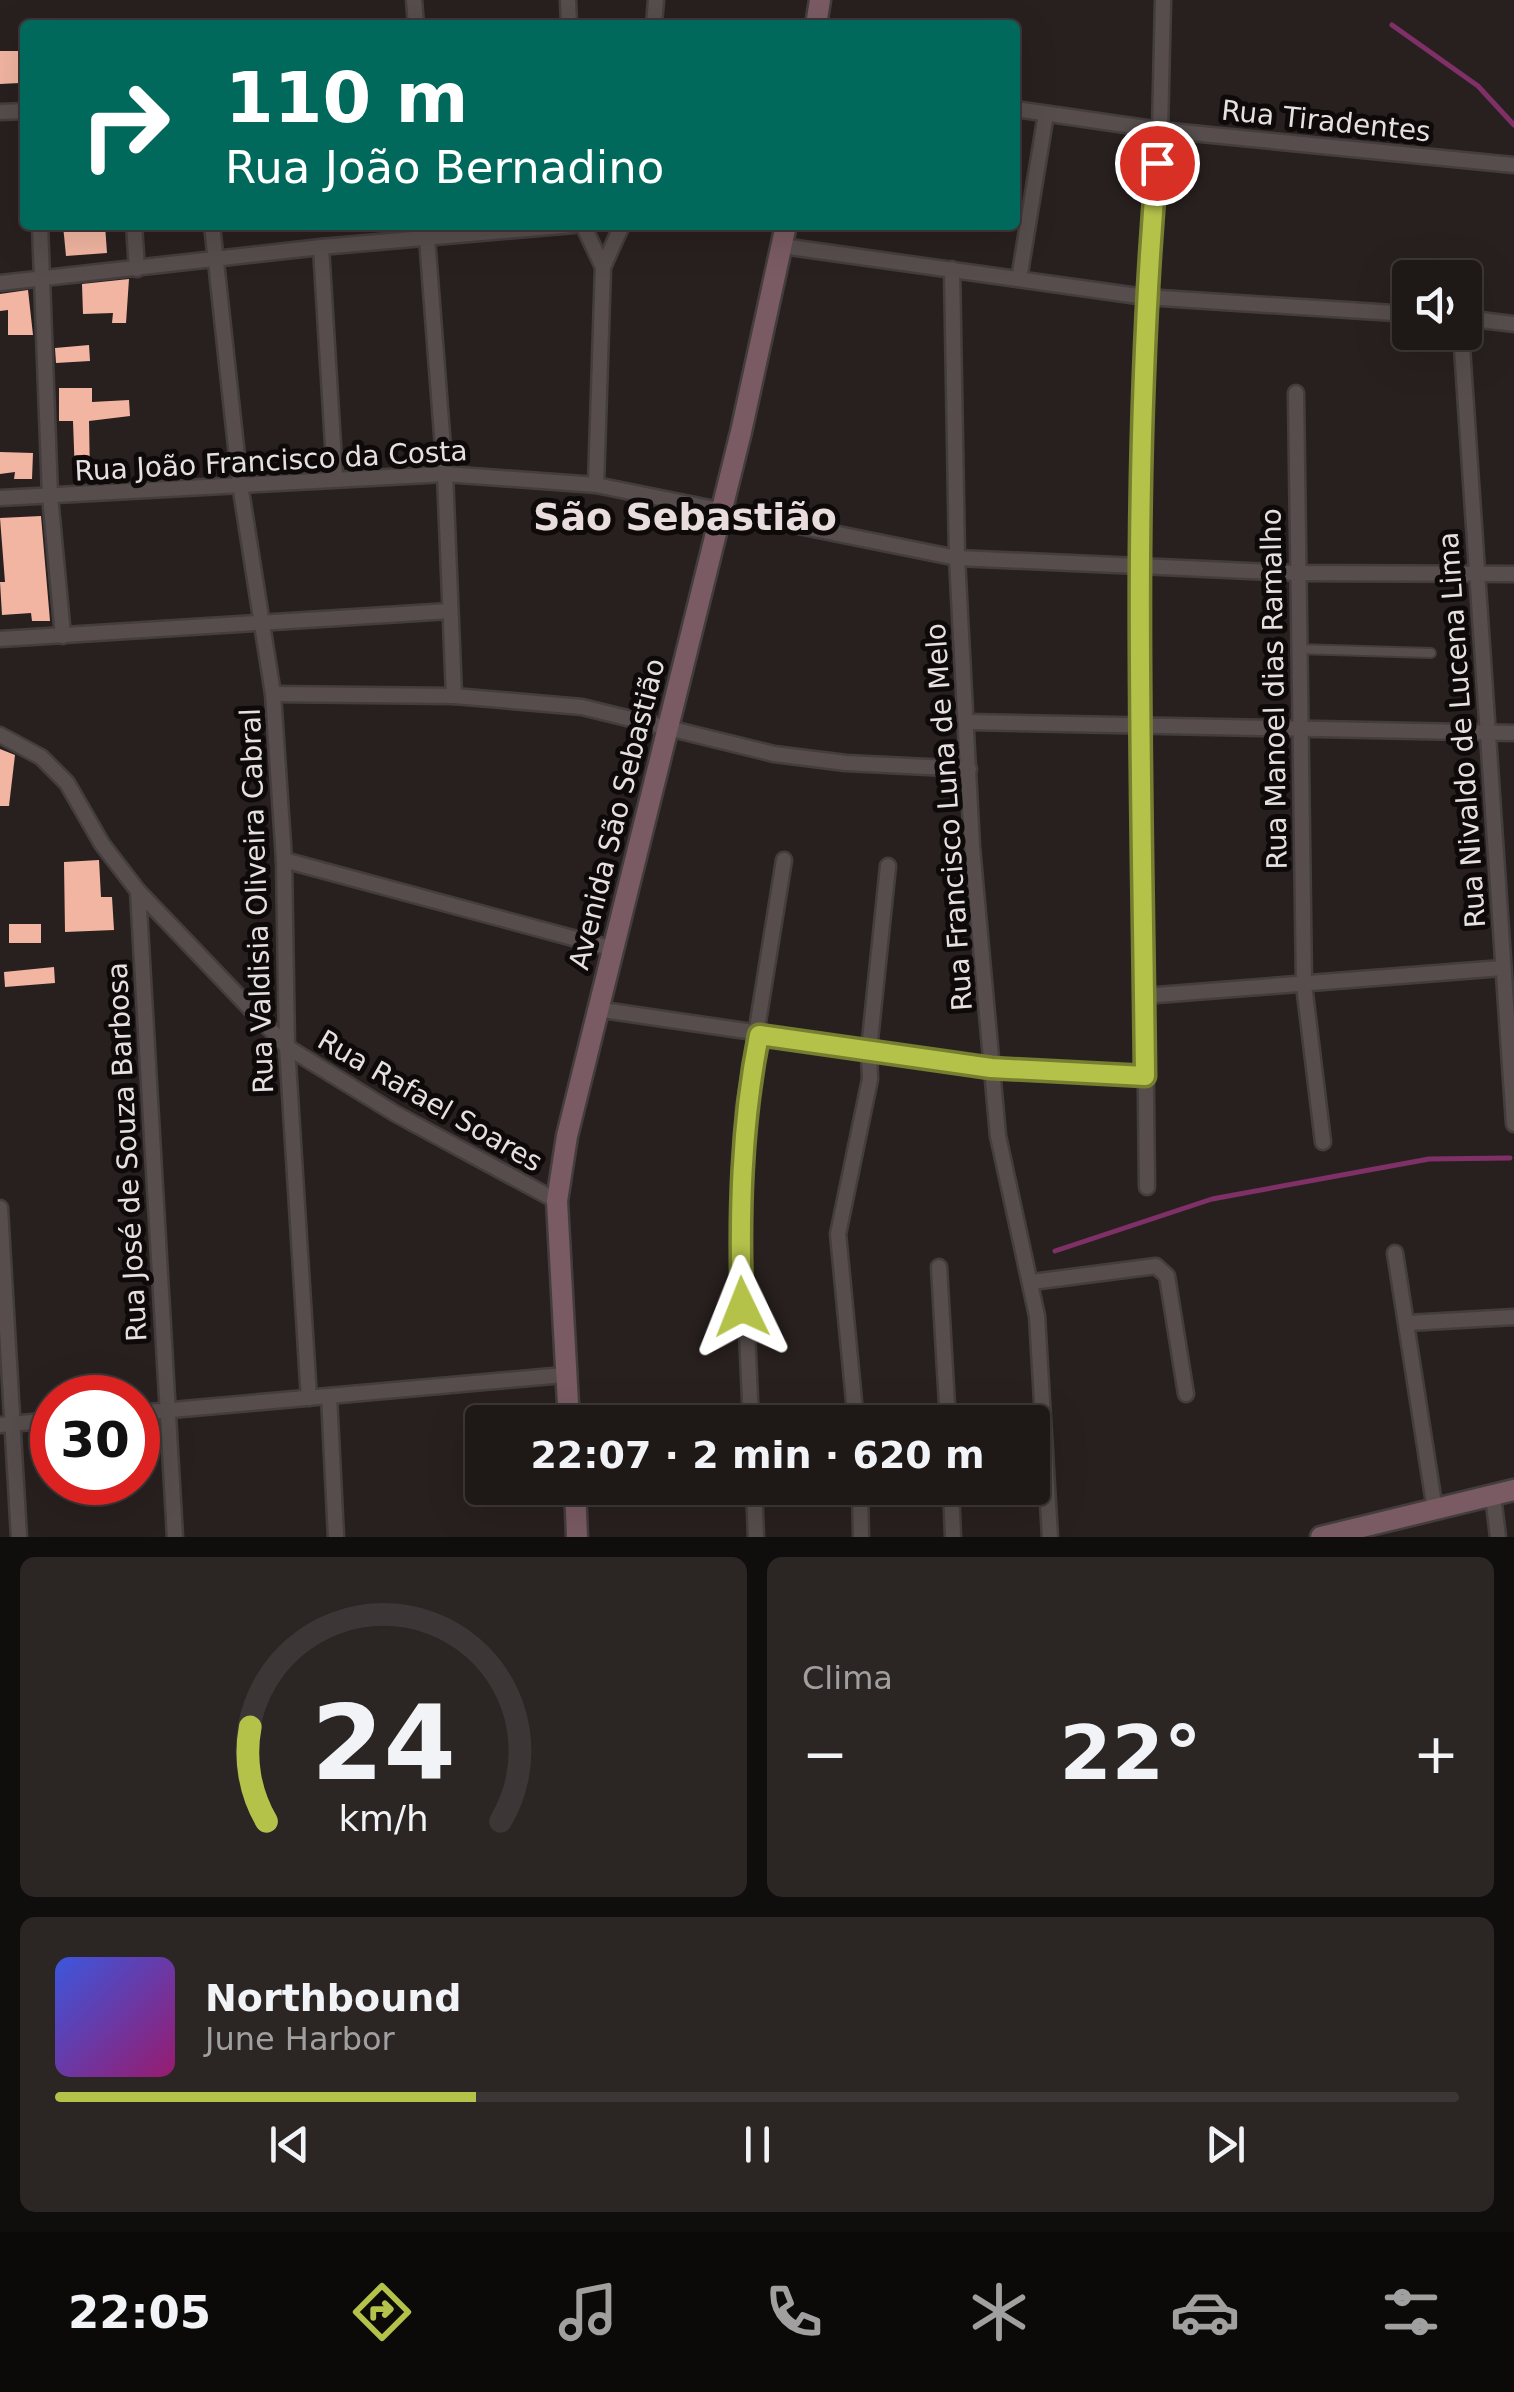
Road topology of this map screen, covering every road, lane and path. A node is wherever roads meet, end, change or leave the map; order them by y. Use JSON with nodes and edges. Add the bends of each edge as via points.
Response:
{"nodes":[{"id":1,"x":1163,"y":0,"type":"edge"},
{"id":2,"x":1020,"y":110,"type":"edge"},
{"id":3,"x":1046,"y":114,"type":"junction"},
{"id":4,"x":1160,"y":130,"type":"junction"},
{"id":5,"x":1514,"y":165,"type":"edge"},
{"id":6,"x":40,"y":230,"type":"edge"},
{"id":7,"x":134,"y":230,"type":"edge"},
{"id":8,"x":213,"y":230,"type":"edge"},
{"id":9,"x":586,"y":230,"type":"edge"},
{"id":10,"x":620,"y":230,"type":"edge"},
{"id":11,"x":426,"y":231,"type":"edge"},
{"id":12,"x":784,"y":235,"type":"edge"},
{"id":13,"x":322,"y":247,"type":"junction"},
{"id":14,"x":216,"y":261,"type":"junction"},
{"id":15,"x":602,"y":267,"type":"junction"},
{"id":16,"x":138,"y":269,"type":"junction"},
{"id":17,"x":952,"y":269,"type":"junction"},
{"id":18,"x":42,"y":279,"type":"junction"},
{"id":19,"x":1019,"y":279,"type":"junction"},
{"id":20,"x":0,"y":283,"type":"edge"},
{"id":21,"x":1145,"y":297,"type":"junction"},
{"id":22,"x":1392,"y":313,"type":"edge"},
{"id":23,"x":1482,"y":320,"type":"edge"},
{"id":24,"x":1514,"y":324,"type":"edge"},
{"id":25,"x":1462,"y":350,"type":"edge"},
{"id":26,"x":1296,"y":393,"type":"dead end"},
{"id":27,"x":444,"y":474,"type":"junction"},
{"id":28,"x":335,"y":478,"type":"junction"},
{"id":29,"x":240,"y":484,"type":"junction"},
{"id":30,"x":596,"y":484,"type":"junction"},
{"id":31,"x":50,"y":496,"type":"junction"},
{"id":32,"x":0,"y":498,"type":"edge"},
{"id":33,"x":722,"y":510,"type":"junction"},
{"id":34,"x":957,"y":558,"type":"junction"},
{"id":35,"x":1140,"y":567,"type":"junction"},
{"id":36,"x":1296,"y":572,"type":"junction"},
{"id":37,"x":1476,"y":573,"type":"junction"},
{"id":38,"x":1514,"y":574,"type":"edge"},
{"id":39,"x":450,"y":611,"type":"junction"},
{"id":40,"x":260,"y":621,"type":"junction"},
{"id":41,"x":63,"y":636,"type":"junction"},
{"id":42,"x":0,"y":639,"type":"edge"},
{"id":43,"x":1298,"y":649,"type":"junction"},
{"id":44,"x":1431,"y":653,"type":"dead end"},
{"id":45,"x":274,"y":694,"type":"junction"},
{"id":46,"x":454,"y":696,"type":"junction"},
{"id":47,"x":968,"y":722,"type":"junction"},
{"id":48,"x":1140,"y":726,"type":"junction"},
{"id":49,"x":667,"y":729,"type":"junction"},
{"id":50,"x":1298,"y":732,"type":"junction"},
{"id":51,"x":1514,"y":732,"type":"edge"},
{"id":52,"x":1489,"y":733,"type":"junction"},
{"id":53,"x":0,"y":735,"type":"edge"},
{"id":54,"x":969,"y":769,"type":"junction"},
{"id":55,"x":284,"y":860,"type":"junction"},
{"id":56,"x":784,"y":860,"type":"dead end"},
{"id":57,"x":888,"y":866,"type":"dead end"},
{"id":58,"x":138,"y":891,"type":"junction"},
{"id":59,"x":610,"y":948,"type":"junction"},
{"id":60,"x":1502,"y":968,"type":"junction"},
{"id":61,"x":1304,"y":984,"type":"junction"},
{"id":62,"x":1144,"y":996,"type":"junction"},
{"id":63,"x":596,"y":1009,"type":"junction"},
{"id":64,"x":759,"y":1035,"type":"junction"},
{"id":65,"x":287,"y":1048,"type":"junction"},
{"id":66,"x":868,"y":1050,"type":"junction"},
{"id":67,"x":991,"y":1068,"type":"junction"},
{"id":68,"x":1145,"y":1076,"type":"junction"},
{"id":69,"x":1514,"y":1124,"type":"edge"},
{"id":70,"x":1323,"y":1142,"type":"dead end"},
{"id":71,"x":1147,"y":1187,"type":"dead end"},
{"id":72,"x":557,"y":1201,"type":"junction"},
{"id":73,"x":0,"y":1208,"type":"edge"},
{"id":74,"x":1395,"y":1253,"type":"dead end"},
{"id":75,"x":940,"y":1267,"type":"dead end"},
{"id":76,"x":1032,"y":1282,"type":"junction"},
{"id":77,"x":1514,"y":1317,"type":"edge"},
{"id":78,"x":1407,"y":1323,"type":"junction"},
{"id":79,"x":564,"y":1375,"type":"junction"},
{"id":80,"x":1186,"y":1394,"type":"dead end"},
{"id":81,"x":329,"y":1396,"type":"junction"},
{"id":82,"x":309,"y":1398,"type":"junction"},
{"id":83,"x":567,"y":1405,"type":"edge"},
{"id":84,"x":749,"y":1405,"type":"edge"},
{"id":85,"x":854,"y":1405,"type":"edge"},
{"id":86,"x":947,"y":1405,"type":"edge"},
{"id":87,"x":166,"y":1410,"type":"junction"},
{"id":88,"x":160,"y":1411,"type":"edge"},
{"id":89,"x":6,"y":1424,"type":"edge"},
{"id":90,"x":1514,"y":1490,"type":"edge"},
{"id":91,"x":1493,"y":1496,"type":"junction"},
{"id":92,"x":576,"y":1505,"type":"edge"},
{"id":93,"x":755,"y":1505,"type":"edge"},
{"id":94,"x":860,"y":1505,"type":"edge"},
{"id":95,"x":952,"y":1505,"type":"edge"},
{"id":96,"x":1436,"y":1510,"type":"junction"},
{"id":97,"x":19,"y":1537,"type":"edge"},
{"id":98,"x":176,"y":1537,"type":"edge"},
{"id":99,"x":336,"y":1537,"type":"edge"},
{"id":100,"x":577,"y":1537,"type":"edge"},
{"id":101,"x":756,"y":1537,"type":"edge"},
{"id":102,"x":861,"y":1537,"type":"edge"},
{"id":103,"x":953,"y":1537,"type":"edge"},
{"id":104,"x":1050,"y":1537,"type":"edge"},
{"id":105,"x":1322,"y":1537,"type":"edge"},
{"id":106,"x":1498,"y":1537,"type":"edge"}],
"edges":[{"from":1,"to":4,"type":"street"},
{"from":2,"to":3,"type":"street","name":"Rua Tiradentes"},
{"from":3,"to":4,"type":"street","name":"Rua Tiradentes"},
{"from":3,"to":19,"type":"street"},
{"from":4,"to":5,"type":"street","name":"Rua Tiradentes"},
{"from":4,"to":21,"type":"street"},
{"from":6,"to":18,"type":"street"},
{"from":7,"to":16,"type":"street"},
{"from":8,"to":14,"type":"street","name":"Rua Valdisia Oliveira Cabral"},
{"from":9,"to":15,"type":"street"},
{"from":10,"to":15,"type":"street"},
{"from":11,"to":13,"type":"street"},
{"from":11,"to":27,"type":"street"},
{"from":12,"to":17,"type":"street"},
{"from":12,"to":33,"type":"main road","name":"Avenida São Sebastião"},
{"from":13,"to":14,"type":"street"},
{"from":13,"to":28,"type":"street"},
{"from":14,"to":16,"type":"street"},
{"from":14,"to":29,"type":"street","name":"Rua Valdisia Oliveira Cabral"},
{"from":15,"to":30,"type":"street"},
{"from":16,"to":18,"type":"street"},
{"from":17,"to":19,"type":"street"},
{"from":17,"to":34,"type":"street","name":"Rua Francisco Luna de Melo"},
{"from":18,"to":20,"type":"street"},
{"from":18,"to":31,"type":"street"},
{"from":19,"to":21,"type":"street"},
{"from":21,"to":22,"type":"street"},
{"from":21,"to":35,"type":"street"},
{"from":23,"to":24,"type":"street"},
{"from":25,"to":37,"type":"street","name":"Rua Nivaldo de Lucena Lima"},
{"from":26,"to":36,"type":"street","name":"Rua Manoel dias Ramalho"},
{"from":27,"to":28,"type":"street","name":"Rua João Francisco da Costa"},
{"from":27,"to":30,"type":"street","name":"Rua João Francisco da Costa"},
{"from":27,"to":39,"type":"street"},
{"from":28,"to":29,"type":"street","name":"Rua João Francisco da Costa"},
{"from":29,"to":31,"type":"street","name":"Rua João Francisco da Costa"},
{"from":29,"to":40,"type":"street","name":"Rua Valdisia Oliveira Cabral"},
{"from":30,"to":33,"type":"street","name":"Rua João Francisco da Costa"},
{"from":31,"to":32,"type":"street","name":"Rua João Francisco da Costa"},
{"from":31,"to":41,"type":"street"},
{"from":33,"to":34,"type":"street","name":"Rua João Francisco da Costa"},
{"from":33,"to":49,"type":"main road","name":"Avenida São Sebastião"},
{"from":34,"to":35,"type":"street","name":"Rua João Francisco da Costa"},
{"from":34,"to":47,"type":"street","name":"Rua Francisco Luna de Melo"},
{"from":35,"to":36,"type":"street","name":"Rua João Francisco da Costa"},
{"from":35,"to":48,"type":"street"},
{"from":36,"to":37,"type":"street","name":"Rua João Francisco da Costa"},
{"from":36,"to":43,"type":"street","name":"Rua Manoel dias Ramalho"},
{"from":37,"to":38,"type":"street","name":"Rua João Francisco da Costa"},
{"from":37,"to":52,"type":"street","name":"Rua Nivaldo de Lucena Lima"},
{"from":39,"to":40,"type":"street"},
{"from":39,"to":46,"type":"street"},
{"from":40,"to":41,"type":"street"},
{"from":40,"to":45,"type":"street","name":"Rua Valdisia Oliveira Cabral"},
{"from":41,"to":42,"type":"street"},
{"from":43,"to":44,"type":"lane"},
{"from":43,"to":50,"type":"street","name":"Rua Manoel dias Ramalho"},
{"from":45,"to":46,"type":"street"},
{"from":45,"to":55,"type":"street","name":"Rua Valdisia Oliveira Cabral"},
{"from":46,"to":49,"type":"street","via":[[582,707]]},
{"from":47,"to":48,"type":"street"},
{"from":47,"to":54,"type":"street","name":"Rua Francisco Luna de Melo"},
{"from":48,"to":50,"type":"street"},
{"from":48,"to":62,"type":"street"},
{"from":49,"to":54,"type":"street","via":[[774,754]]},
{"from":49,"to":59,"type":"main road","name":"Avenida São Sebastião"},
{"from":50,"to":52,"type":"street"},
{"from":50,"to":61,"type":"street","name":"Rua Manoel dias Ramalho"},
{"from":51,"to":52,"type":"street"},
{"from":52,"to":60,"type":"street","name":"Rua Nivaldo de Lucena Lima"},
{"from":53,"to":58,"type":"street","name":"Rua Rafael Soares","via":[[41,758],[67,783]]},
{"from":54,"to":67,"type":"street","name":"Rua Francisco Luna de Melo"},
{"from":55,"to":59,"type":"street"},
{"from":55,"to":65,"type":"street","name":"Rua Valdisia Oliveira Cabral"},
{"from":56,"to":64,"type":"street"},
{"from":57,"to":66,"type":"street"},
{"from":58,"to":65,"type":"street","name":"Rua Rafael Soares"},
{"from":58,"to":87,"type":"street","name":"Rua José de Souza Barbosa"},
{"from":59,"to":63,"type":"main road","name":"Avenida São Sebastião"},
{"from":60,"to":61,"type":"street"},
{"from":60,"to":69,"type":"street","name":"Rua Nivaldo de Lucena Lima"},
{"from":61,"to":62,"type":"street"},
{"from":61,"to":70,"type":"street","name":"Rua Manoel dias Ramalho"},
{"from":62,"to":68,"type":"street"},
{"from":63,"to":64,"type":"street"},
{"from":63,"to":72,"type":"main road","name":"Avenida São Sebastião"},
{"from":64,"to":66,"type":"street"},
{"from":64,"to":84,"type":"street","via":[[740,1173]]},
{"from":65,"to":72,"type":"street","name":"Rua Rafael Soares"},
{"from":65,"to":82,"type":"street","name":"Rua Valdisia Oliveira Cabral"},
{"from":66,"to":67,"type":"street"},
{"from":66,"to":85,"type":"street","via":[[870,1079],[838,1234]]},
{"from":67,"to":68,"type":"street"},
{"from":67,"to":76,"type":"street","name":"Rua Francisco Luna de Melo","via":[[998,1136]]},
{"from":68,"to":71,"type":"street"},
{"from":72,"to":79,"type":"main road","name":"Avenida São Sebastião"},
{"from":73,"to":89,"type":"street"},
{"from":74,"to":78,"type":"street"},
{"from":75,"to":86,"type":"street"},
{"from":76,"to":80,"type":"street","via":[[1156,1266],[1166,1276]]},
{"from":76,"to":104,"type":"street","name":"Rua Francisco Luna de Melo"},
{"from":77,"to":78,"type":"street"},
{"from":78,"to":96,"type":"street"},
{"from":79,"to":81,"type":"street"},
{"from":79,"to":83,"type":"main road","name":"Avenida São Sebastião"},
{"from":81,"to":82,"type":"street"},
{"from":81,"to":99,"type":"street"},
{"from":82,"to":87,"type":"street"},
{"from":87,"to":88,"type":"street"},
{"from":87,"to":98,"type":"street","name":"Rua José de Souza Barbosa"},
{"from":89,"to":97,"type":"street"},
{"from":90,"to":91,"type":"main road"},
{"from":91,"to":96,"type":"main road"},
{"from":91,"to":106,"type":"street"},
{"from":92,"to":100,"type":"main road"},
{"from":93,"to":101,"type":"street"},
{"from":94,"to":102,"type":"street"},
{"from":95,"to":103,"type":"street"},
{"from":96,"to":105,"type":"main road"}]}
